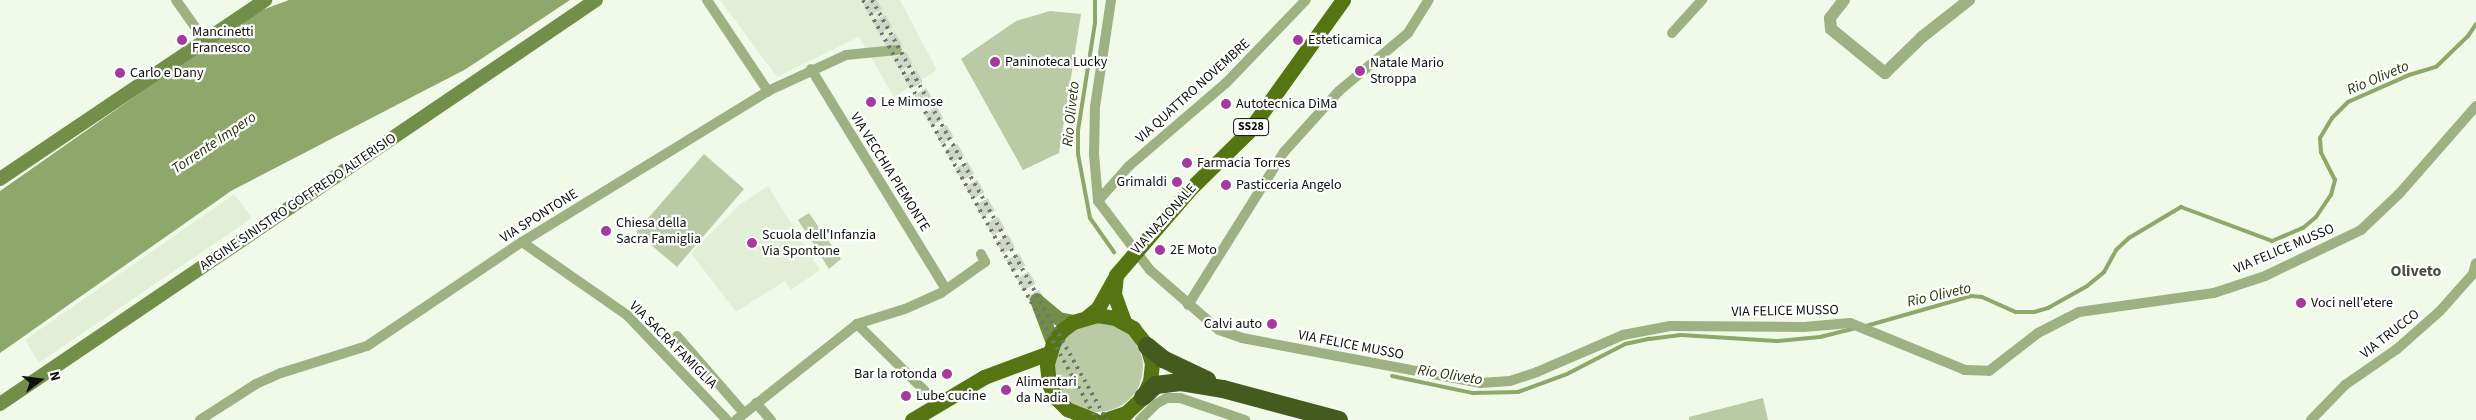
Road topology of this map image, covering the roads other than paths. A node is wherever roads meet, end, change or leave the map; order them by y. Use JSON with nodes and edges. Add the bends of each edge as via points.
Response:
{"nodes":[{"id":1,"x":176,"y":0,"type":"edge"},
{"id":2,"x":265,"y":0,"type":"edge"},
{"id":3,"x":596,"y":0,"type":"edge"},
{"id":4,"x":707,"y":0,"type":"edge"},
{"id":5,"x":1111,"y":0,"type":"edge"},
{"id":6,"x":1306,"y":0,"type":"edge"},
{"id":7,"x":1343,"y":0,"type":"edge"},
{"id":8,"x":1429,"y":0,"type":"edge"},
{"id":9,"x":1702,"y":0,"type":"edge"},
{"id":10,"x":1844,"y":0,"type":"edge"},
{"id":11,"x":1970,"y":0,"type":"edge"},
{"id":12,"x":1672,"y":33,"type":"dead end"},
{"id":13,"x":205,"y":41,"type":"junction"},
{"id":14,"x":897,"y":50,"type":"dead end"},
{"id":15,"x":811,"y":69,"type":"junction"},
{"id":16,"x":768,"y":91,"type":"junction"},
{"id":17,"x":2476,"y":106,"type":"edge"},
{"id":18,"x":0,"y":179,"type":"edge"},
{"id":19,"x":1098,"y":201,"type":"junction"},
{"id":20,"x":522,"y":242,"type":"junction"},
{"id":21,"x":1135,"y":251,"type":"junction"},
{"id":22,"x":981,"y":254,"type":"dead end"},
{"id":23,"x":2476,"y":263,"type":"edge"},
{"id":24,"x":1116,"y":275,"type":"junction"},
{"id":25,"x":945,"y":288,"type":"junction"},
{"id":26,"x":1188,"y":305,"type":"junction"},
{"id":27,"x":1088,"y":316,"type":"junction"},
{"id":28,"x":1124,"y":321,"type":"junction"},
{"id":29,"x":1073,"y":322,"type":"junction"},
{"id":30,"x":857,"y":324,"type":"junction"},
{"id":31,"x":677,"y":336,"type":"dead end"},
{"id":32,"x":1147,"y":346,"type":"junction"},
{"id":33,"x":1051,"y":348,"type":"junction"},
{"id":34,"x":1008,"y":367,"type":"junction"},
{"id":35,"x":1049,"y":384,"type":"junction"},
{"id":36,"x":1223,"y":389,"type":"junction"},
{"id":37,"x":1143,"y":397,"type":"junction"},
{"id":38,"x":756,"y":403,"type":"junction"},
{"id":39,"x":0,"y":404,"type":"edge"},
{"id":40,"x":938,"y":404,"type":"junction"},
{"id":41,"x":740,"y":417,"type":"edge"},
{"id":42,"x":1084,"y":419,"type":"edge"},
{"id":43,"x":200,"y":420,"type":"edge"},
{"id":44,"x":727,"y":420,"type":"edge"},
{"id":45,"x":771,"y":420,"type":"edge"},
{"id":46,"x":912,"y":420,"type":"edge"},
{"id":47,"x":1105,"y":420,"type":"edge"},
{"id":48,"x":1140,"y":420,"type":"edge"},
{"id":49,"x":1245,"y":420,"type":"edge"},
{"id":50,"x":1339,"y":420,"type":"edge"},
{"id":51,"x":2311,"y":420,"type":"edge"}],
"edges":[{"from":1,"to":13,"type":"street"},
{"from":2,"to":13,"type":"main road"},
{"from":3,"to":39,"type":"main road","name":"ARGINE SINISTRO GOFFREDO ALTERISIO"},
{"from":4,"to":16,"type":"street"},
{"from":5,"to":19,"type":"street","via":[[1095,107]]},
{"from":6,"to":19,"type":"street","name":"VIA QUATTRO NOVEMBRE","via":[[1226,83],[1129,166]]},
{"from":7,"to":21,"type":"main road","name":"VIA NAZIONALE","number":"SS28","via":[[1248,132]]},
{"from":8,"to":26,"type":"street","via":[[1408,33],[1338,91],[1271,171]]},
{"from":9,"to":12,"type":"street"},
{"from":10,"to":11,"type":"street","via":[[1830,18],[1831,29],[1885,73],[1922,37]]},
{"from":13,"to":18,"type":"main road"},
{"from":14,"to":15,"type":"street","name":"VIA SPONTONE","via":[[846,54]]},
{"from":15,"to":16,"type":"street","name":"VIA SPONTONE"},
{"from":15,"to":25,"type":"street","name":"VIA VECCHIA PIEMONTE"},
{"from":16,"to":20,"type":"street","name":"VIA SPONTONE"},
{"from":17,"to":26,"type":"street","name":"VIA FELICE MUSSO","via":[[2399,194],[2361,230],[2265,276],[2214,293],[2079,312],[2038,333],[1995,369],[1983,373],[1966,370],[1850,323],[1804,327],[1670,326],[1623,335],[1510,381],[1481,383],[1242,338],[1219,330]]},
{"from":19,"to":21,"type":"street","name":"VIA FELICE MUSSO"},
{"from":20,"to":43,"type":"street","name":"VIA SPONTONE","via":[[367,346],[256,384]]},
{"from":20,"to":44,"type":"street","name":"VIA SACRA FAMIGLIA","via":[[627,315]]},
{"from":21,"to":24,"type":"main road","name":"VIA NAZIONALE","number":"SS28"},
{"from":21,"to":26,"type":"street","name":"VIA FELICE MUSSO"},
{"from":22,"to":25,"type":"street","via":[[985,262]]},
{"from":23,"to":51,"type":"street","name":"VIA TRUCCO","via":[[2473,274],[2440,311],[2397,349],[2345,385]]},
{"from":24,"to":27,"type":"main road","name":"VIA NAZIONALE","number":"SS28","via":[[1098,308]]},
{"from":24,"to":28,"type":"main road","via":[[1115,299]]},
{"from":25,"to":30,"type":"street","via":[[889,315]]},
{"from":27,"to":28,"type":"main road"},
{"from":27,"to":29,"type":"main road"},
{"from":28,"to":32,"type":"main road"},
{"from":29,"to":33,"type":"main road"},
{"from":29,"to":33,"type":"main road","via":[[1059,319],[1037,300]]},
{"from":30,"to":38,"type":"street"},
{"from":30,"to":40,"type":"street"},
{"from":31,"to":41,"type":"street"},
{"from":32,"to":36,"type":"highway","via":[[1163,359]]},
{"from":32,"to":37,"type":"main road","via":[[1151,372]]},
{"from":33,"to":34,"type":"main road"},
{"from":33,"to":35,"type":"main road"},
{"from":34,"to":35,"type":"main road","via":[[1026,369]]},
{"from":34,"to":40,"type":"main road"},
{"from":35,"to":42,"type":"main road","via":[[1062,404]]},
{"from":36,"to":37,"type":"highway","via":[[1170,381],[1156,385]]},
{"from":36,"to":50,"type":"highway"},
{"from":37,"to":47,"type":"main road","via":[[1126,413]]},
{"from":38,"to":41,"type":"street"},
{"from":38,"to":45,"type":"street"},
{"from":40,"to":46,"type":"main road"},
{"from":48,"to":49,"type":"street","via":[[1167,398],[1180,398]]}]}
